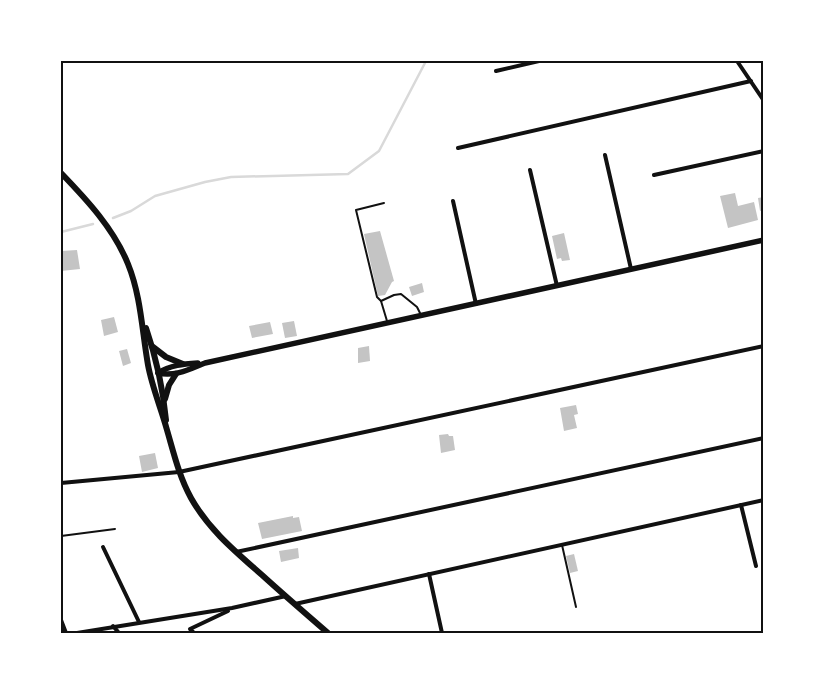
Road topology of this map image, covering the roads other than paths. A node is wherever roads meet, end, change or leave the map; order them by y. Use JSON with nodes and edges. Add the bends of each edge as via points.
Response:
{"nodes":[{"id":1,"x":539,"y":61,"type":"edge"},
{"id":2,"x":737,"y":61,"type":"edge"},
{"id":3,"x":496,"y":71,"type":"dead end"},
{"id":4,"x":751,"y":81,"type":"junction"},
{"id":5,"x":764,"y":101,"type":"edge"},
{"id":6,"x":458,"y":148,"type":"dead end"},
{"id":7,"x":764,"y":151,"type":"edge"},
{"id":8,"x":605,"y":155,"type":"dead end"},
{"id":9,"x":530,"y":170,"type":"dead end"},
{"id":10,"x":61,"y":173,"type":"edge"},
{"id":11,"x":654,"y":175,"type":"dead end"},
{"id":12,"x":453,"y":202,"type":"dead end"},
{"id":13,"x":384,"y":203,"type":"dead end"},
{"id":14,"x":764,"y":240,"type":"edge"},
{"id":15,"x":632,"y":269,"type":"junction"},
{"id":16,"x":557,"y":286,"type":"junction"},
{"id":17,"x":381,"y":301,"type":"junction"},
{"id":18,"x":476,"y":304,"type":"junction"},
{"id":19,"x":141,"y":312,"type":"junction"},
{"id":20,"x":421,"y":315,"type":"junction"},
{"id":21,"x":387,"y":324,"type":"junction"},
{"id":22,"x":152,"y":346,"type":"junction"},
{"id":23,"x":764,"y":346,"type":"edge"},
{"id":24,"x":205,"y":363,"type":"junction"},
{"id":25,"x":183,"y":364,"type":"junction"},
{"id":26,"x":158,"y":374,"type":"junction"},
{"id":27,"x":176,"y":374,"type":"junction"},
{"id":28,"x":151,"y":375,"type":"junction"},
{"id":29,"x":164,"y":400,"type":"junction"},
{"id":30,"x":167,"y":429,"type":"junction"},
{"id":31,"x":764,"y":438,"type":"edge"},
{"id":32,"x":179,"y":472,"type":"junction"},
{"id":33,"x":61,"y":483,"type":"edge"},
{"id":34,"x":764,"y":500,"type":"edge"},
{"id":35,"x":741,"y":505,"type":"junction"},
{"id":36,"x":115,"y":529,"type":"dead end"},
{"id":37,"x":61,"y":536,"type":"edge"},
{"id":38,"x":562,"y":545,"type":"junction"},
{"id":39,"x":103,"y":547,"type":"dead end"},
{"id":40,"x":235,"y":552,"type":"junction"},
{"id":41,"x":756,"y":566,"type":"dead end"},
{"id":42,"x":429,"y":574,"type":"junction"},
{"id":43,"x":286,"y":596,"type":"junction"},
{"id":44,"x":295,"y":604,"type":"junction"},
{"id":45,"x":576,"y":607,"type":"dead end"},
{"id":46,"x":232,"y":608,"type":"junction"},
{"id":47,"x":61,"y":620,"type":"edge"},
{"id":48,"x":139,"y":622,"type":"junction"},
{"id":49,"x":113,"y":626,"type":"junction"},
{"id":50,"x":66,"y":633,"type":"edge"},
{"id":51,"x":77,"y":633,"type":"edge"},
{"id":52,"x":119,"y":633,"type":"edge"},
{"id":53,"x":194,"y":633,"type":"edge"},
{"id":54,"x":328,"y":633,"type":"edge"},
{"id":55,"x":442,"y":633,"type":"edge"}],
"edges":[{"from":1,"to":3,"type":"street"},
{"from":2,"to":4,"type":"street"},
{"from":4,"to":5,"type":"street"},
{"from":4,"to":6,"type":"street"},
{"from":7,"to":11,"type":"street"},
{"from":8,"to":15,"type":"street"},
{"from":9,"to":16,"type":"street"},
{"from":10,"to":19,"type":"main road","via":[[101,218],[118,244],[132,275]]},
{"from":12,"to":18,"type":"street"},
{"from":13,"to":17,"type":"lane","via":[[356,210],[376,297]]},
{"from":14,"to":15,"type":"main road"},
{"from":15,"to":16,"type":"main road"},
{"from":16,"to":18,"type":"main road"},
{"from":17,"to":20,"type":"lane","via":[[401,294],[417,307]]},
{"from":17,"to":21,"type":"lane"},
{"from":18,"to":20,"type":"main road"},
{"from":19,"to":22,"type":"main road"},
{"from":19,"to":28,"type":"main road"},
{"from":20,"to":21,"type":"main road"},
{"from":21,"to":24,"type":"main road"},
{"from":22,"to":25,"type":"main road"},
{"from":22,"to":26,"type":"main road"},
{"from":23,"to":32,"type":"street"},
{"from":24,"to":25,"type":"main road"},
{"from":24,"to":27,"type":"main road"},
{"from":25,"to":26,"type":"main road"},
{"from":26,"to":27,"type":"main road"},
{"from":26,"to":28,"type":"main road"},
{"from":26,"to":29,"type":"main road"},
{"from":27,"to":29,"type":"main road"},
{"from":28,"to":30,"type":"main road"},
{"from":29,"to":30,"type":"main road"},
{"from":30,"to":32,"type":"main road"},
{"from":31,"to":40,"type":"street"},
{"from":32,"to":33,"type":"street"},
{"from":32,"to":40,"type":"main road","via":[[202,515]]},
{"from":34,"to":35,"type":"street"},
{"from":35,"to":38,"type":"street"},
{"from":35,"to":41,"type":"street"},
{"from":36,"to":37,"type":"lane"},
{"from":38,"to":42,"type":"street"},
{"from":38,"to":45,"type":"lane"},
{"from":39,"to":48,"type":"street"},
{"from":40,"to":43,"type":"main road"},
{"from":42,"to":44,"type":"street"},
{"from":42,"to":55,"type":"street"},
{"from":43,"to":44,"type":"main road"},
{"from":43,"to":46,"type":"street"},
{"from":44,"to":54,"type":"main road"},
{"from":46,"to":48,"type":"street"},
{"from":46,"to":53,"type":"street","via":[[190,629]]},
{"from":47,"to":50,"type":"street"},
{"from":48,"to":49,"type":"street"},
{"from":49,"to":51,"type":"street"},
{"from":49,"to":52,"type":"street"}]}
